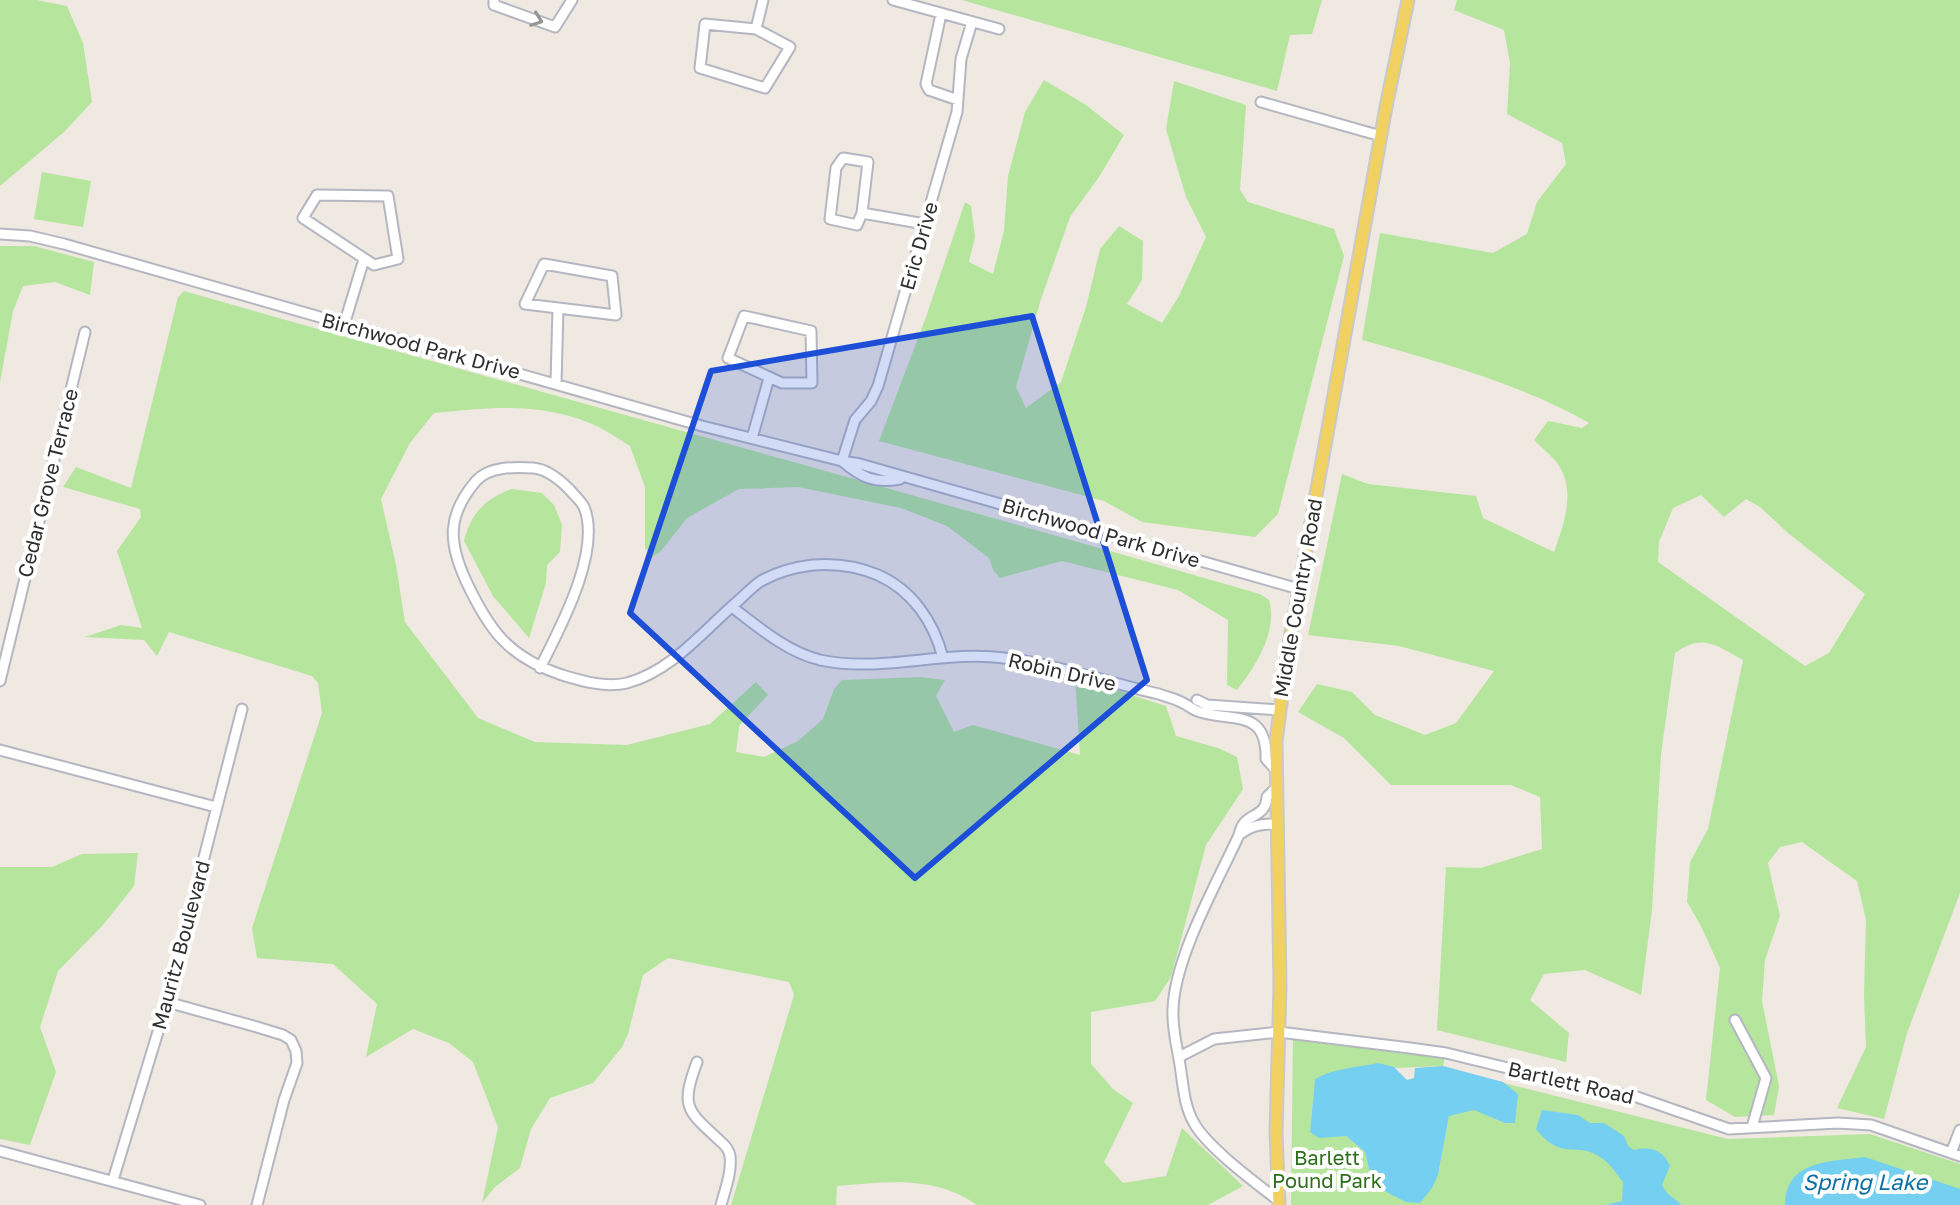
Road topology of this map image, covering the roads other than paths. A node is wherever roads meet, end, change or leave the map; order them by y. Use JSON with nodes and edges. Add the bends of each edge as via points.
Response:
{"nodes":[{"id":1,"x":494,"y":0,"type":"edge"},
{"id":2,"x":572,"y":0,"type":"edge"},
{"id":3,"x":763,"y":0,"type":"edge"},
{"id":4,"x":893,"y":0,"type":"edge"},
{"id":5,"x":1408,"y":0,"type":"edge"},
{"id":6,"x":941,"y":14,"type":"junction"},
{"id":7,"x":972,"y":22,"type":"junction"},
{"id":8,"x":756,"y":29,"type":"junction"},
{"id":9,"x":999,"y":29,"type":"dead end"},
{"id":10,"x":958,"y":100,"type":"junction"},
{"id":11,"x":1261,"y":102,"type":"dead end"},
{"id":12,"x":1381,"y":136,"type":"junction"},
{"id":13,"x":862,"y":213,"type":"junction"},
{"id":14,"x":925,"y":224,"type":"junction"},
{"id":15,"x":0,"y":234,"type":"edge"},
{"id":16,"x":364,"y":259,"type":"junction"},
{"id":17,"x":558,"y":308,"type":"junction"},
{"id":18,"x":344,"y":325,"type":"junction"},
{"id":19,"x":85,"y":332,"type":"dead end"},
{"id":20,"x":769,"y":378,"type":"junction"},
{"id":21,"x":556,"y":383,"type":"junction"},
{"id":22,"x":752,"y":438,"type":"junction"},
{"id":23,"x":842,"y":461,"type":"junction"},
{"id":24,"x":903,"y":478,"type":"junction"},
{"id":25,"x":1299,"y":589,"type":"junction"},
{"id":26,"x":732,"y":607,"type":"junction"},
{"id":27,"x":943,"y":658,"type":"junction"},
{"id":28,"x":540,"y":668,"type":"junction"},
{"id":29,"x":0,"y":681,"type":"edge"},
{"id":30,"x":1180,"y":701,"type":"junction"},
{"id":31,"x":242,"y":709,"type":"dead end"},
{"id":32,"x":1280,"y":710,"type":"junction"},
{"id":33,"x":0,"y":750,"type":"edge"},
{"id":34,"x":1276,"y":770,"type":"junction"},
{"id":35,"x":1276,"y":788,"type":"junction"},
{"id":36,"x":216,"y":807,"type":"junction"},
{"id":37,"x":1277,"y":824,"type":"junction"},
{"id":38,"x":1239,"y":835,"type":"junction"},
{"id":39,"x":167,"y":1002,"type":"junction"},
{"id":40,"x":1735,"y":1020,"type":"dead end"},
{"id":41,"x":1279,"y":1032,"type":"junction"},
{"id":42,"x":1179,"y":1057,"type":"junction"},
{"id":43,"x":697,"y":1062,"type":"dead end"},
{"id":44,"x":1752,"y":1127,"type":"junction"},
{"id":45,"x":1960,"y":1130,"type":"edge"},
{"id":46,"x":0,"y":1151,"type":"edge"},
{"id":47,"x":1955,"y":1154,"type":"edge"},
{"id":48,"x":113,"y":1180,"type":"junction"},
{"id":49,"x":1279,"y":1203,"type":"edge"},
{"id":50,"x":200,"y":1205,"type":"edge"},
{"id":51,"x":257,"y":1205,"type":"edge"},
{"id":52,"x":721,"y":1205,"type":"edge"}],
"edges":[{"from":1,"to":2,"type":"street","one_way":true,"via":[[494,5],[555,27]]},
{"from":3,"to":8,"type":"street"},
{"from":4,"to":6,"type":"street"},
{"from":5,"to":12,"type":"main road","name":"Middle Country Road"},
{"from":6,"to":7,"type":"street"},
{"from":6,"to":10,"type":"street","via":[[926,84],[929,90]]},
{"from":7,"to":9,"type":"street"},
{"from":7,"to":10,"type":"street","name":"Eric Drive","via":[[961,59]]},
{"from":8,"to":8,"type":"street","via":[[705,24],[700,68],[765,88],[790,47]]},
{"from":10,"to":14,"type":"street","name":"Eric Drive"},
{"from":11,"to":12,"type":"street"},
{"from":12,"to":25,"type":"main road","name":"Middle Country Road"},
{"from":13,"to":13,"type":"street","via":[[868,162],[843,158],[836,168],[830,219],[857,225]]},
{"from":13,"to":14,"type":"street"},
{"from":14,"to":23,"type":"street","name":"Eric Drive","via":[[878,386],[855,420]]},
{"from":15,"to":18,"type":"street","name":"Birchwood Park Drive","via":[[64,244]]},
{"from":16,"to":16,"type":"street","via":[[374,265],[398,259],[388,196],[317,195],[303,218]]},
{"from":16,"to":18,"type":"street"},
{"from":17,"to":17,"type":"street","via":[[616,315],[612,276],[544,264],[525,304]]},
{"from":17,"to":21,"type":"street"},
{"from":18,"to":21,"type":"street","name":"Birchwood Park Drive"},
{"from":19,"to":29,"type":"street","name":"Cedar Grove Terrace"},
{"from":20,"to":20,"type":"street","via":[[812,383],[811,331],[744,316],[728,358]]},
{"from":20,"to":22,"type":"street"},
{"from":21,"to":22,"type":"street","name":"Birchwood Park Drive"},
{"from":22,"to":23,"type":"street","name":"Birchwood Park Drive"},
{"from":23,"to":24,"type":"street","name":"Birchwood Park Drive","via":[[871,462]]},
{"from":23,"to":24,"type":"street","name":"Birchwood Park Drive","via":[[860,477]]},
{"from":24,"to":25,"type":"street","name":"Birchwood Park Drive"},
{"from":25,"to":32,"type":"main road","name":"Middle Country Road"},
{"from":26,"to":27,"type":"street","name":"Robin Drive","via":[[784,645],[819,659],[854,663]]},
{"from":26,"to":27,"type":"street","via":[[761,581],[796,567],[833,563],[864,569],[896,583],[922,610],[938,636]]},
{"from":26,"to":28,"type":"street","via":[[658,669],[626,683],[589,684]]},
{"from":27,"to":30,"type":"street","name":"Robin Drive","via":[[1003,658]]},
{"from":28,"to":28,"type":"street","via":[[584,562],[589,528],[583,505],[561,481],[541,469],[511,467],[482,475],[461,498],[452,527],[456,559],[501,641]]},
{"from":30,"to":32,"type":"street","name":"Robin Drive","via":[[1208,699]]},
{"from":30,"to":34,"type":"street","name":"Robin Drive","via":[[1195,711],[1255,724],[1266,741],[1266,759]]},
{"from":31,"to":36,"type":"street","name":"Mauritz Boulevard"},
{"from":32,"to":34,"type":"main road","name":"Middle Country Road"},
{"from":33,"to":36,"type":"street"},
{"from":34,"to":35,"type":"main road","name":"Middle Country Road"},
{"from":35,"to":37,"type":"main road","name":"Middle Country Road"},
{"from":35,"to":38,"type":"street","via":[[1262,812],[1243,822]]},
{"from":36,"to":39,"type":"street","name":"Mauritz Boulevard"},
{"from":37,"to":38,"type":"street","via":[[1259,824]]},
{"from":37,"to":41,"type":"main road","name":"Middle Country Road"},
{"from":38,"to":42,"type":"street","via":[[1200,914],[1177,981],[1173,1008]]},
{"from":39,"to":48,"type":"street","name":"Mauritz Boulevard"},
{"from":39,"to":51,"type":"street","via":[[291,1040],[296,1058]]},
{"from":40,"to":44,"type":"street","via":[[1766,1078]]},
{"from":41,"to":42,"type":"street","name":"Bartlett Road","via":[[1214,1039]]},
{"from":41,"to":44,"type":"street","name":"Bartlett Road","via":[[1446,1053],[1634,1096],[1729,1129]]},
{"from":41,"to":49,"type":"main road","name":"Middle Country Road"},
{"from":42,"to":49,"type":"street","via":[[1194,1125]]},
{"from":43,"to":52,"type":"street","via":[[689,1082],[688,1109],[727,1147],[730,1157]]},
{"from":44,"to":47,"type":"street","name":"Bartlett Road","via":[[1871,1125]]},
{"from":45,"to":47,"type":"street"},
{"from":46,"to":48,"type":"street"},
{"from":48,"to":50,"type":"street"}]}
